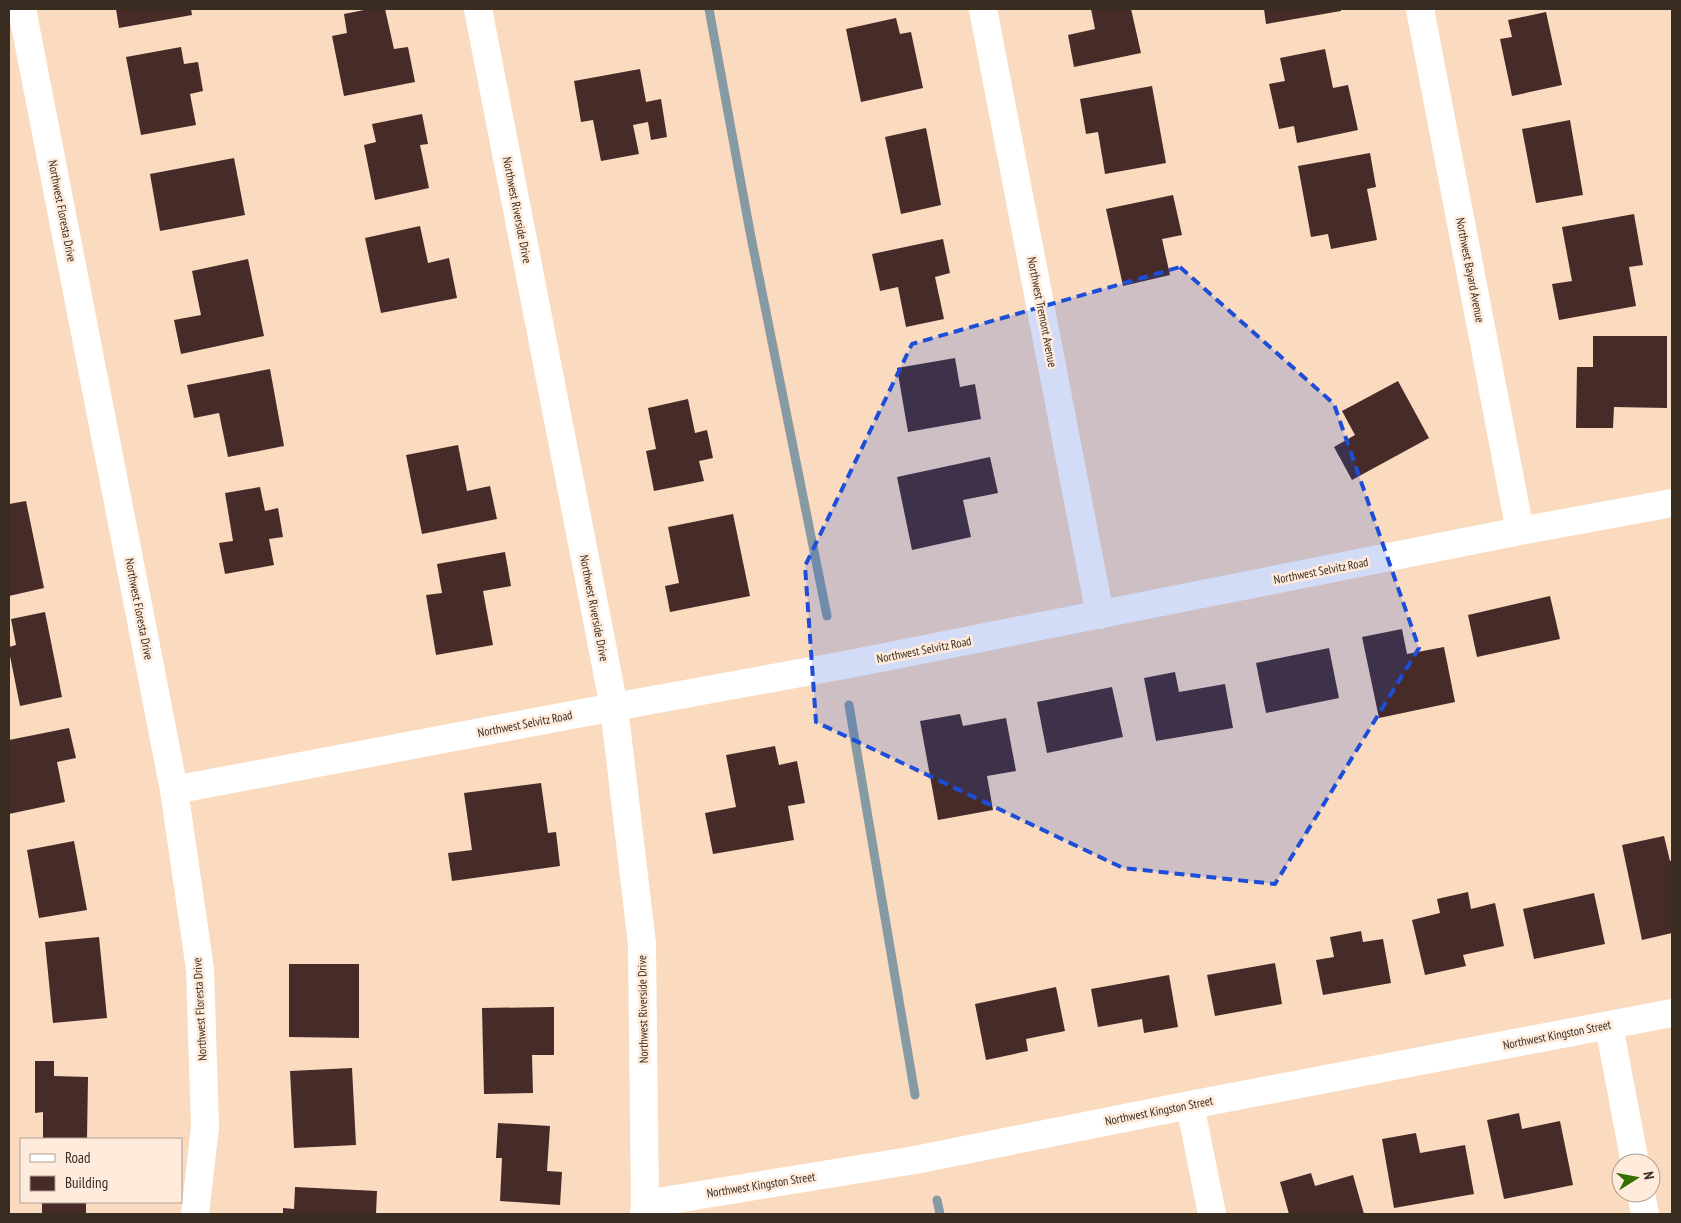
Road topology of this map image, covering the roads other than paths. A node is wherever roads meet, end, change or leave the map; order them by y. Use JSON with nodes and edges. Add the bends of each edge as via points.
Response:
{"nodes":[{"id":1,"x":22,"y":9,"type":"edge"},
{"id":2,"x":478,"y":9,"type":"edge"},
{"id":3,"x":984,"y":9,"type":"edge"},
{"id":4,"x":1420,"y":9,"type":"edge"},
{"id":5,"x":1672,"y":503,"type":"edge"},
{"id":6,"x":1520,"y":531,"type":"junction"},
{"id":7,"x":1100,"y":615,"type":"junction"},
{"id":8,"x":614,"y":707,"type":"junction"},
{"id":9,"x":174,"y":790,"type":"junction"},
{"id":10,"x":1672,"y":1014,"type":"edge"},
{"id":11,"x":1609,"y":1026,"type":"junction"},
{"id":12,"x":1190,"y":1104,"type":"junction"},
{"id":13,"x":1633,"y":1153,"type":"edge"},
{"id":14,"x":644,"y":1209,"type":"edge"},
{"id":15,"x":195,"y":1214,"type":"edge"},
{"id":16,"x":1212,"y":1214,"type":"edge"}],
"edges":[{"from":1,"to":9,"type":"street","name":"Northwest Floresta Drive"},
{"from":2,"to":8,"type":"street","name":"Northwest Riverside Drive"},
{"from":3,"to":7,"type":"street","name":"Northwest Tremont Avenue"},
{"from":4,"to":6,"type":"street","name":"Northwest Bayard Avenue"},
{"from":5,"to":6,"type":"street","name":"Northwest Selvitz Road"},
{"from":6,"to":7,"type":"street","name":"Northwest Selvitz Road"},
{"from":7,"to":8,"type":"street","name":"Northwest Selvitz Road"},
{"from":8,"to":9,"type":"street","name":"Northwest Selvitz Road"},
{"from":8,"to":14,"type":"street","name":"Northwest Riverside Drive","via":[[642,944]]},
{"from":9,"to":15,"type":"street","name":"Northwest Floresta Drive","via":[[200,969],[206,1127]]},
{"from":10,"to":11,"type":"street","name":"Northwest Kingston Street"},
{"from":11,"to":12,"type":"street","name":"Northwest Kingston Street"},
{"from":11,"to":13,"type":"street"},
{"from":12,"to":14,"type":"street","name":"Northwest Kingston Street","via":[[915,1160]]},
{"from":12,"to":16,"type":"street"}]}
